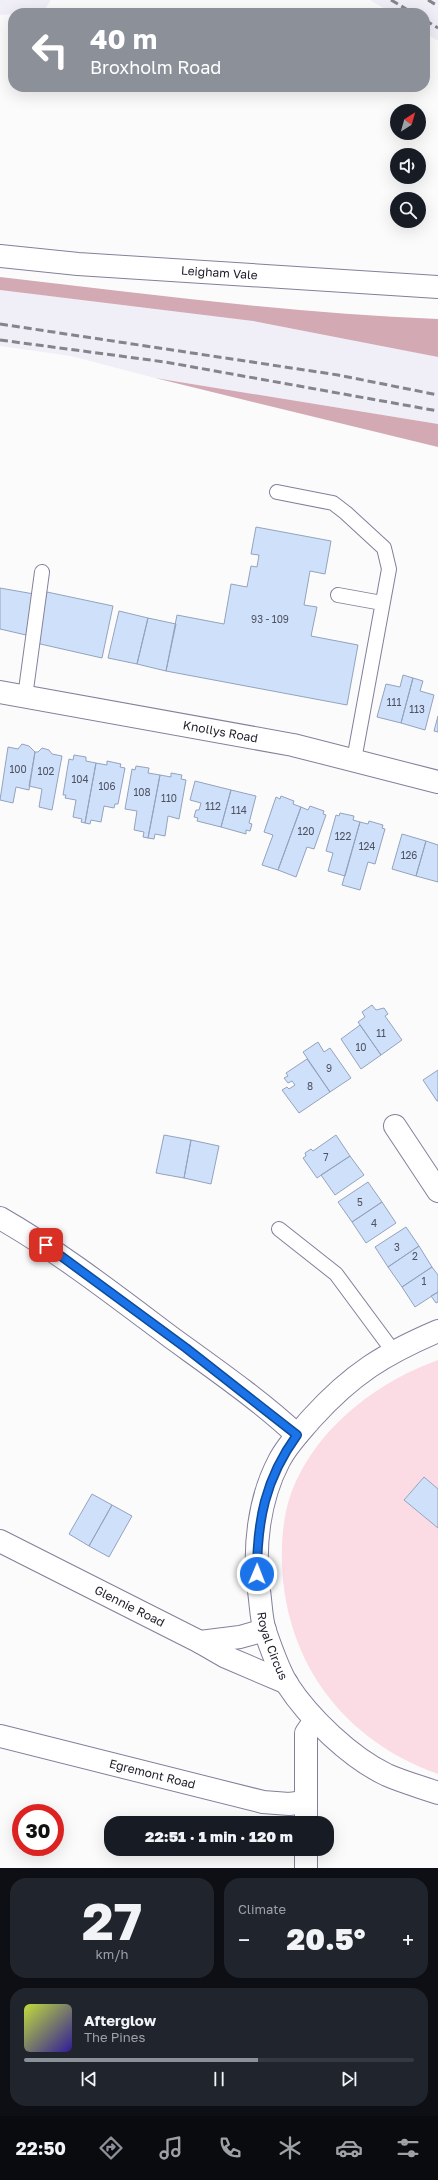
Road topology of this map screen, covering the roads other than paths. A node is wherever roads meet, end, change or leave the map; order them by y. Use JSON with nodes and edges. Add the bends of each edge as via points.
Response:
{"nodes":[{"id":1,"x":0,"y":256,"type":"edge"},
{"id":2,"x":438,"y":287,"type":"edge"},
{"id":3,"x":277,"y":492,"type":"dead end"},
{"id":4,"x":42,"y":572,"type":"dead end"},
{"id":5,"x":338,"y":595,"type":"dead end"},
{"id":6,"x":382,"y":603,"type":"junction"},
{"id":7,"x":0,"y":692,"type":"edge"},
{"id":8,"x":25,"y":697,"type":"junction"},
{"id":9,"x":354,"y":760,"type":"junction"},
{"id":10,"x":438,"y":782,"type":"edge"},
{"id":11,"x":395,"y":1126,"type":"dead end"},
{"id":12,"x":438,"y":1191,"type":"edge"},
{"id":13,"x":0,"y":1218,"type":"edge"},
{"id":14,"x":279,"y":1229,"type":"dead end"},
{"id":15,"x":438,"y":1331,"type":"edge"},
{"id":16,"x":393,"y":1351,"type":"junction"},
{"id":17,"x":297,"y":1435,"type":"junction"},
{"id":18,"x":0,"y":1541,"type":"edge"},
{"id":19,"x":265,"y":1630,"type":"junction"},
{"id":20,"x":200,"y":1642,"type":"junction"},
{"id":21,"x":287,"y":1683,"type":"junction"},
{"id":22,"x":315,"y":1720,"type":"junction"},
{"id":23,"x":0,"y":1736,"type":"edge"},
{"id":24,"x":438,"y":1793,"type":"edge"},
{"id":25,"x":306,"y":1812,"type":"edge"},
{"id":26,"x":306,"y":1856,"type":"edge"},
{"id":27,"x":306,"y":1868,"type":"edge"}],
"edges":[{"from":1,"to":2,"type":"street","name":"Leigham Vale","via":[[78,264]]},
{"from":3,"to":6,"type":"lane","via":[[333,503],[384,548],[389,569]]},
{"from":4,"to":8,"type":"lane"},
{"from":5,"to":6,"type":"lane"},
{"from":6,"to":9,"type":"lane"},
{"from":7,"to":8,"type":"street","name":"Knollys Road"},
{"from":8,"to":9,"type":"street","name":"Knollys Road","via":[[293,745]]},
{"from":9,"to":10,"type":"street","name":"Knollys Road"},
{"from":11,"to":12,"type":"street"},
{"from":13,"to":17,"type":"street","via":[[69,1261],[193,1353]]},
{"from":14,"to":16,"type":"lane","via":[[336,1274]]},
{"from":15,"to":16,"type":"street","name":"Royal Circus"},
{"from":16,"to":17,"type":"street","name":"Royal Circus","via":[[342,1388]]},
{"from":17,"to":19,"type":"street","name":"Royal Circus","via":[[279,1461],[261,1513],[257,1574]]},
{"from":18,"to":20,"type":"street","name":"Glennie Road"},
{"from":19,"to":20,"type":"street","via":[[240,1637]]},
{"from":19,"to":21,"type":"street","name":"Royal Circus"},
{"from":20,"to":21,"type":"street","name":"Glennie Road","via":[[226,1657]]},
{"from":21,"to":22,"type":"street","name":"Royal Circus"},
{"from":22,"to":24,"type":"street","name":"Royal Circus","via":[[346,1748],[387,1775]]},
{"from":22,"to":25,"type":"street","via":[[306,1733]]},
{"from":23,"to":25,"type":"street","name":"Egremont Road","via":[[263,1802],[289,1804]]},
{"from":26,"to":27,"type":"street"}]}
